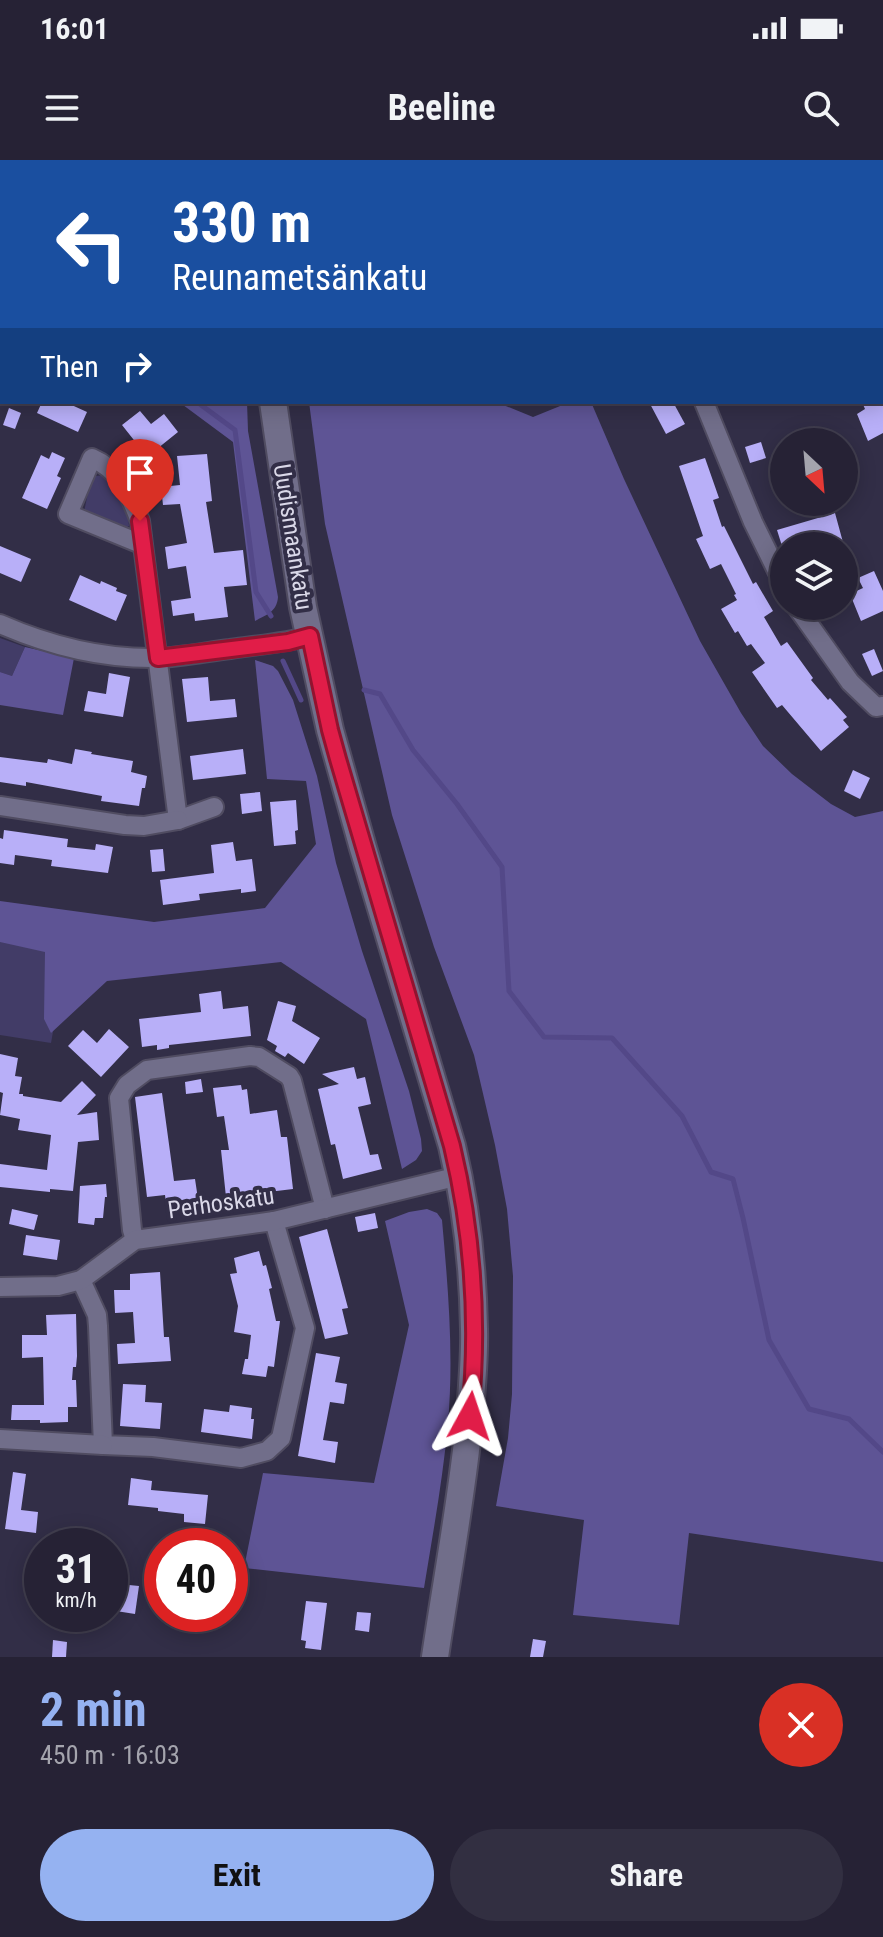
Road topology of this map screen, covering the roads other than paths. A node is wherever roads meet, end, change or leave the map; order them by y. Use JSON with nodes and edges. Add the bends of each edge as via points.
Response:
{"nodes":[{"id":1,"x":273,"y":404,"type":"edge"},
{"id":2,"x":705,"y":404,"type":"edge"},
{"id":3,"x":141,"y":544,"type":"junction"},
{"id":4,"x":770,"y":557,"type":"edge"},
{"id":5,"x":806,"y":620,"type":"edge"},
{"id":6,"x":0,"y":624,"type":"edge"},
{"id":7,"x":310,"y":636,"type":"junction"},
{"id":8,"x":158,"y":658,"type":"junction"},
{"id":9,"x":883,"y":706,"type":"edge"},
{"id":10,"x":0,"y":806,"type":"edge"},
{"id":11,"x":214,"y":807,"type":"dead end"},
{"id":12,"x":178,"y":820,"type":"junction"},
{"id":13,"x":459,"y":1176,"type":"junction"},
{"id":14,"x":325,"y":1209,"type":"junction"},
{"id":15,"x":274,"y":1221,"type":"junction"},
{"id":16,"x":135,"y":1240,"type":"junction"},
{"id":17,"x":81,"y":1280,"type":"junction"},
{"id":18,"x":0,"y":1287,"type":"edge"},
{"id":19,"x":0,"y":1439,"type":"edge"},
{"id":20,"x":103,"y":1445,"type":"junction"},
{"id":21,"x":435,"y":1657,"type":"edge"}],
"edges":[{"from":1,"to":7,"type":"street","name":"Uudismaankatu"},
{"from":2,"to":4,"type":"street"},
{"from":3,"to":3,"type":"street","via":[[140,521],[130,496],[114,473],[92,458],[68,514]]},
{"from":3,"to":8,"type":"street"},
{"from":5,"to":9,"type":"street","via":[[850,682],[876,707]]},
{"from":6,"to":8,"type":"street","via":[[79,649]]},
{"from":7,"to":8,"type":"street"},
{"from":7,"to":13,"type":"street","name":"Uudismaankatu","via":[[330,730]]},
{"from":8,"to":12,"type":"street"},
{"from":10,"to":12,"type":"street","via":[[125,825]]},
{"from":11,"to":12,"type":"street"},
{"from":13,"to":14,"type":"street","name":"Perhoskatu"},
{"from":13,"to":21,"type":"street","name":"Uudismaankatu","via":[[475,1329],[472,1391]]},
{"from":14,"to":15,"type":"street","name":"Perhoskatu"},
{"from":14,"to":16,"type":"street","via":[[289,1076],[250,1056],[147,1070],[119,1098]]},
{"from":15,"to":16,"type":"street","name":"Perhoskatu"},
{"from":15,"to":20,"type":"street","via":[[305,1328],[281,1438],[267,1451],[241,1458]]},
{"from":16,"to":17,"type":"street","name":"Perhoskatu"},
{"from":17,"to":18,"type":"street","name":"Perhoskatu"},
{"from":17,"to":20,"type":"street","via":[[97,1315]]},
{"from":19,"to":20,"type":"street"}]}
